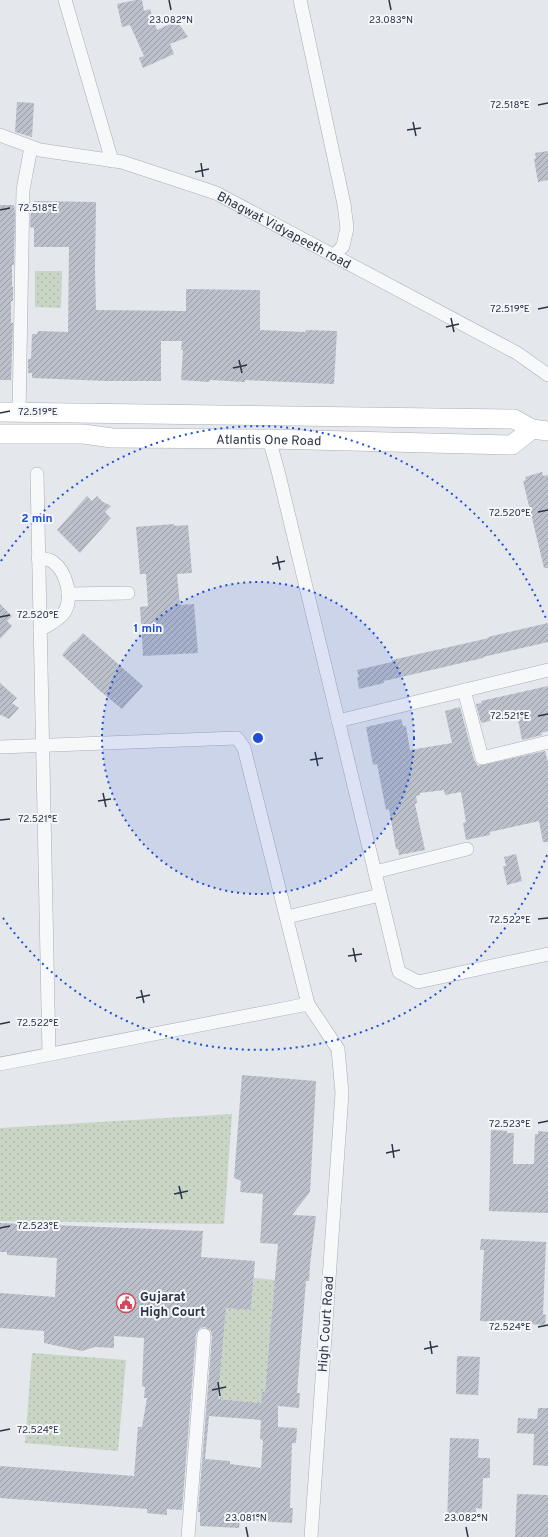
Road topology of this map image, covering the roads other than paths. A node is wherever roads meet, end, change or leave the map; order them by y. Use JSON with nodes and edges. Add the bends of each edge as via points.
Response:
{"nodes":[{"id":1,"x":65,"y":0,"type":"edge"},
{"id":2,"x":300,"y":0,"type":"edge"},
{"id":3,"x":0,"y":135,"type":"edge"},
{"id":4,"x":31,"y":147,"type":"junction"},
{"id":5,"x":112,"y":161,"type":"junction"},
{"id":6,"x":334,"y":256,"type":"junction"},
{"id":7,"x":548,"y":375,"type":"edge"},
{"id":8,"x":0,"y":412,"type":"edge"},
{"id":9,"x":20,"y":413,"type":"junction"},
{"id":10,"x":540,"y":430,"type":"edge"},
{"id":11,"x":0,"y":434,"type":"edge"},
{"id":12,"x":268,"y":439,"type":"junction"},
{"id":13,"x":36,"y":474,"type":"dead end"},
{"id":14,"x":38,"y":558,"type":"junction"},
{"id":15,"x":128,"y":593,"type":"dead end"},
{"id":16,"x":68,"y":594,"type":"junction"},
{"id":17,"x":40,"y":630,"type":"junction"},
{"id":18,"x":548,"y":670,"type":"edge"},
{"id":19,"x":464,"y":690,"type":"junction"},
{"id":20,"x":338,"y":721,"type":"junction"},
{"id":21,"x":548,"y":742,"type":"edge"},
{"id":22,"x":43,"y":745,"type":"junction"},
{"id":23,"x":0,"y":747,"type":"edge"},
{"id":24,"x":467,"y":849,"type":"dead end"},
{"id":25,"x":375,"y":872,"type":"junction"},
{"id":26,"x":380,"y":895,"type":"junction"},
{"id":27,"x":287,"y":917,"type":"junction"},
{"id":28,"x":548,"y":954,"type":"edge"},
{"id":29,"x":308,"y":1004,"type":"junction"},
{"id":30,"x":49,"y":1054,"type":"junction"},
{"id":31,"x":0,"y":1064,"type":"edge"},
{"id":32,"x":204,"y":1336,"type":"dead end"},
{"id":33,"x":188,"y":1537,"type":"edge"},
{"id":34,"x":311,"y":1537,"type":"edge"}],
"edges":[{"from":1,"to":5,"type":"street"},
{"from":2,"to":6,"type":"street","via":[[344,204],[347,228],[343,246]]},
{"from":3,"to":4,"type":"street","name":"Bhagwat Vidyapeeth road"},
{"from":4,"to":5,"type":"street","name":"Bhagwat Vidyapeeth road"},
{"from":4,"to":9,"type":"street","via":[[23,190]]},
{"from":5,"to":6,"type":"street","name":"Bhagwat Vidyapeeth road","via":[[216,193]]},
{"from":6,"to":7,"type":"street","name":"Bhagwat Vidyapeeth road","via":[[517,353]]},
{"from":8,"to":9,"type":"street","name":"Atlantis One Road"},
{"from":9,"to":10,"type":"street","name":"Atlantis One Road","via":[[514,419]]},
{"from":10,"to":12,"type":"street","name":"Atlantis One Road","via":[[512,445]]},
{"from":11,"to":12,"type":"street","name":"Atlantis One Road"},
{"from":12,"to":20,"type":"street"},
{"from":13,"to":14,"type":"street"},
{"from":14,"to":16,"type":"street","via":[[53,562],[63,573]]},
{"from":14,"to":17,"type":"street"},
{"from":15,"to":16,"type":"street"},
{"from":16,"to":17,"type":"street","via":[[64,613]]},
{"from":17,"to":22,"type":"street"},
{"from":18,"to":19,"type":"street"},
{"from":19,"to":20,"type":"street"},
{"from":19,"to":21,"type":"street","via":[[482,758]]},
{"from":20,"to":25,"type":"street"},
{"from":22,"to":23,"type":"street"},
{"from":22,"to":27,"type":"street","name":"High Court Road","via":[[237,738],[244,748]]},
{"from":22,"to":30,"type":"street"},
{"from":24,"to":25,"type":"street"},
{"from":25,"to":26,"type":"street"},
{"from":26,"to":27,"type":"street"},
{"from":26,"to":28,"type":"street","via":[[399,972],[418,982]]},
{"from":27,"to":29,"type":"street","name":"High Court Road"},
{"from":29,"to":30,"type":"street"},
{"from":29,"to":34,"type":"street","name":"High Court Road","via":[[338,1050],[342,1092]]},
{"from":30,"to":31,"type":"street"},
{"from":32,"to":33,"type":"street"}]}
